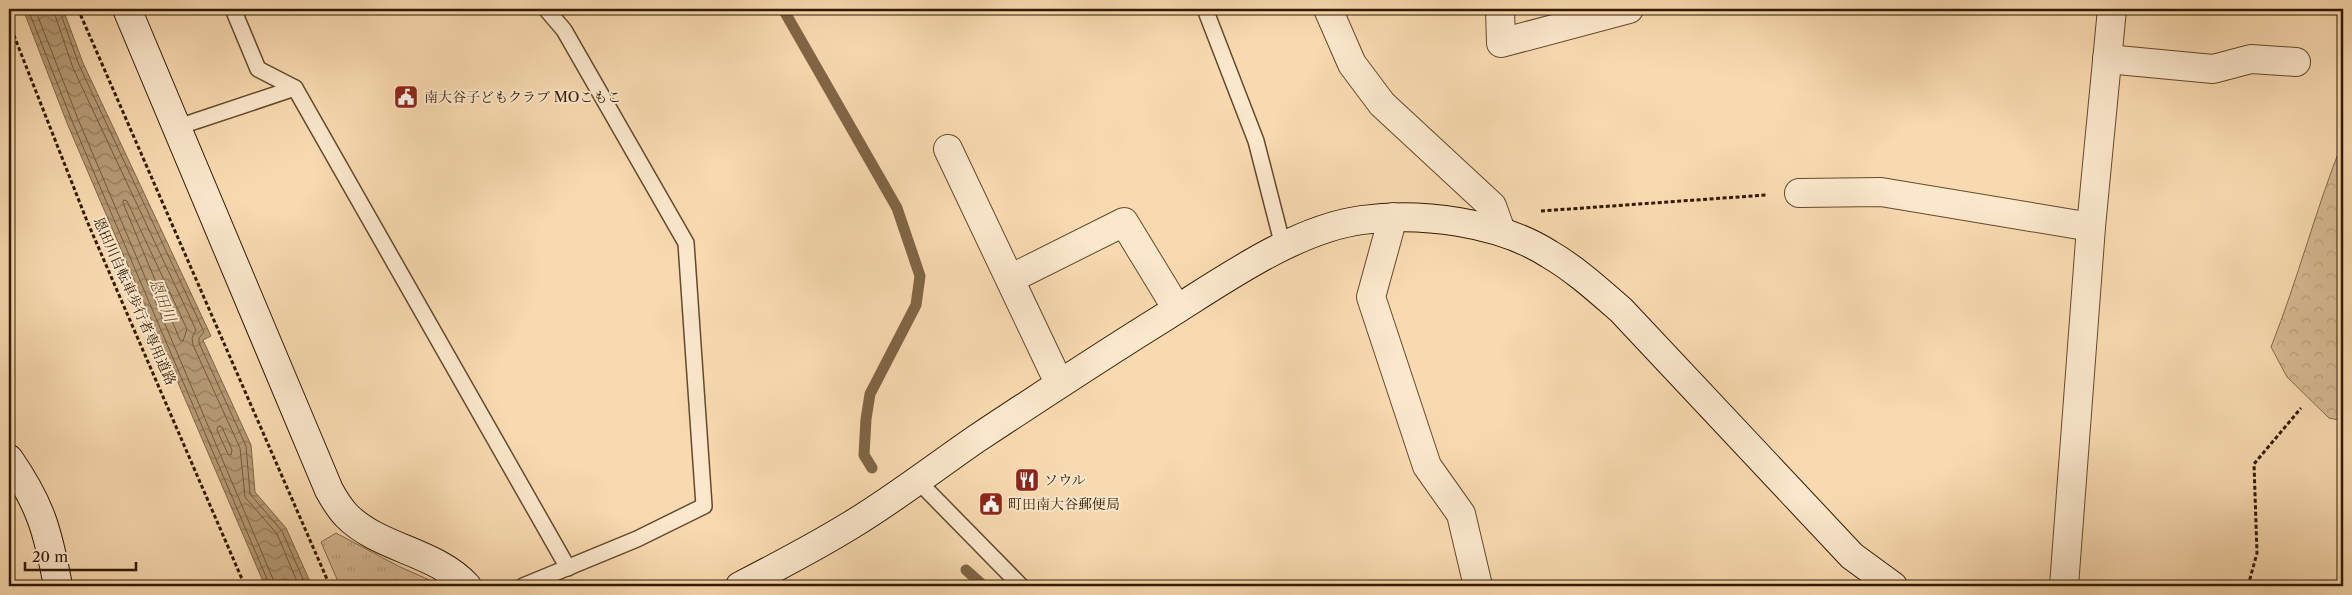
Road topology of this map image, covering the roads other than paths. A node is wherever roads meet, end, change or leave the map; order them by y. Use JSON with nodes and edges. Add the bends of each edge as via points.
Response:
{"nodes":[{"id":1,"x":127,"y":9,"type":"edge"},
{"id":2,"x":233,"y":9,"type":"edge"},
{"id":3,"x":546,"y":9,"type":"edge"},
{"id":4,"x":1205,"y":9,"type":"edge"},
{"id":5,"x":1328,"y":9,"type":"edge"},
{"id":6,"x":1500,"y":9,"type":"edge"},
{"id":7,"x":1629,"y":9,"type":"edge"},
{"id":8,"x":2112,"y":9,"type":"edge"},
{"id":9,"x":2107,"y":59,"type":"junction"},
{"id":10,"x":2296,"y":62,"type":"dead end"},
{"id":11,"x":295,"y":88,"type":"junction"},
{"id":12,"x":175,"y":128,"type":"junction"},
{"id":13,"x":948,"y":149,"type":"dead end"},
{"id":14,"x":1800,"y":193,"type":"road end"},
{"id":15,"x":1393,"y":217,"type":"junction"},
{"id":16,"x":2091,"y":227,"type":"junction"},
{"id":17,"x":1501,"y":231,"type":"junction"},
{"id":18,"x":1282,"y":246,"type":"junction"},
{"id":19,"x":1010,"y":279,"type":"junction"},
{"id":20,"x":1177,"y":309,"type":"junction"},
{"id":21,"x":1059,"y":383,"type":"junction"},
{"id":22,"x":9,"y":459,"type":"edge"},
{"id":23,"x":917,"y":480,"type":"junction"},
{"id":24,"x":568,"y":568,"type":"junction"},
{"id":25,"x":1869,"y":578,"type":"edge"},
{"id":26,"x":58,"y":586,"type":"edge"},
{"id":27,"x":467,"y":586,"type":"edge"},
{"id":28,"x":523,"y":586,"type":"edge"},
{"id":29,"x":740,"y":586,"type":"edge"},
{"id":30,"x":1021,"y":586,"type":"edge"},
{"id":31,"x":1478,"y":586,"type":"edge"},
{"id":32,"x":1893,"y":586,"type":"edge"},
{"id":33,"x":2064,"y":586,"type":"edge"}],
"edges":[{"from":1,"to":12,"type":"street"},
{"from":2,"to":11,"type":"lane","via":[[258,69]]},
{"from":3,"to":24,"type":"lane","via":[[564,30],[686,243],[704,506]]},
{"from":4,"to":18,"type":"lane","via":[[1256,141]]},
{"from":5,"to":17,"type":"street","via":[[1352,64],[1382,104],[1492,206]]},
{"from":6,"to":7,"type":"street","via":[[1501,43]]},
{"from":8,"to":9,"type":"street"},
{"from":9,"to":10,"type":"street","via":[[2213,69],[2251,59]]},
{"from":9,"to":16,"type":"street"},
{"from":11,"to":12,"type":"lane"},
{"from":11,"to":24,"type":"lane"},
{"from":12,"to":27,"type":"street","via":[[329,490],[348,517],[370,532],[434,562]]},
{"from":13,"to":19,"type":"street"},
{"from":14,"to":16,"type":"street","via":[[1881,192]]},
{"from":15,"to":17,"type":"street","via":[[1444,221]]},
{"from":15,"to":18,"type":"street","via":[[1338,225]]},
{"from":15,"to":31,"type":"street","via":[[1371,297],[1427,466],[1461,514]]},
{"from":16,"to":33,"type":"street"},
{"from":17,"to":25,"type":"street","via":[[1548,253],[1621,310]]},
{"from":18,"to":20,"type":"street"},
{"from":19,"to":20,"type":"street","via":[[1124,222]]},
{"from":19,"to":21,"type":"street"},
{"from":20,"to":21,"type":"street"},
{"from":21,"to":23,"type":"street"},
{"from":22,"to":26,"type":"street","via":[[36,502],[46,528]]},
{"from":23,"to":29,"type":"street","via":[[852,525]]},
{"from":23,"to":30,"type":"lane"},
{"from":24,"to":28,"type":"lane"},
{"from":25,"to":32,"type":"street"}]}
